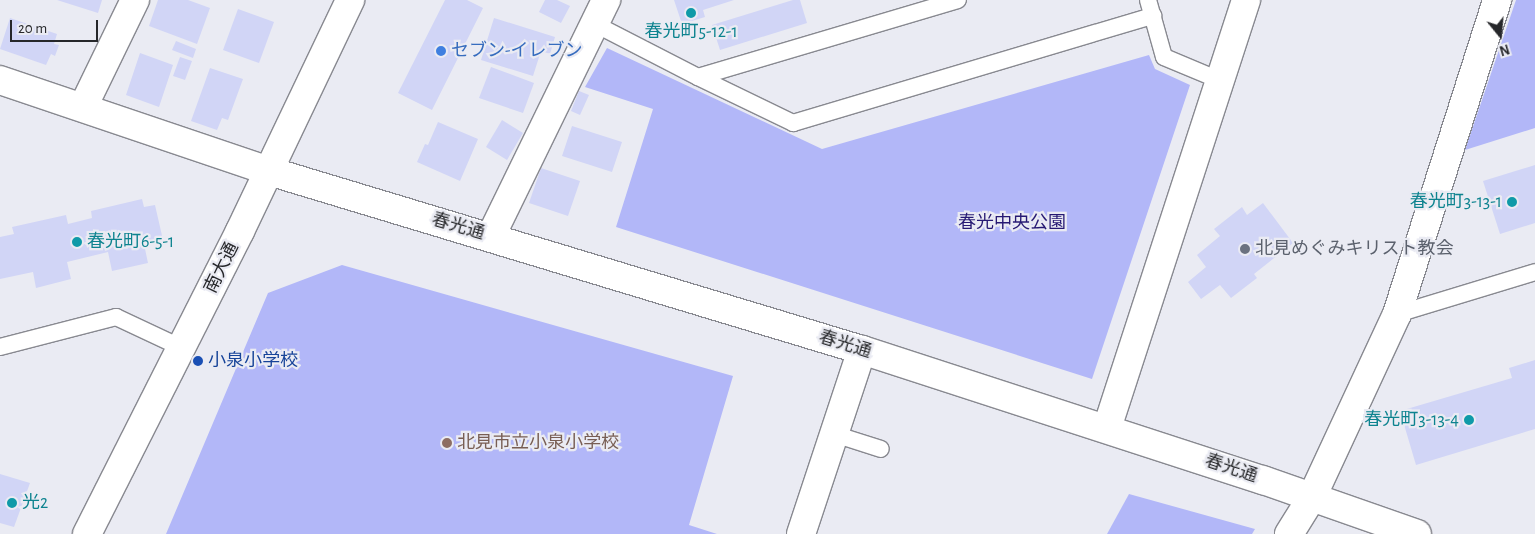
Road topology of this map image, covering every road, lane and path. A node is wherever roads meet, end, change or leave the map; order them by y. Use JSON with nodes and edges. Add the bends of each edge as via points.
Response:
{"nodes":[{"id":1,"x":136,"y":0,"type":"edge"},
{"id":2,"x":350,"y":0,"type":"edge"},
{"id":3,"x":958,"y":0,"type":"edge"},
{"id":4,"x":1148,"y":0,"type":"edge"},
{"id":5,"x":1246,"y":0,"type":"edge"},
{"id":6,"x":1497,"y":0,"type":"edge"},
{"id":7,"x":600,"y":12,"type":"edge"},
{"id":8,"x":1153,"y":16,"type":"junction"},
{"id":9,"x":698,"y":77,"type":"junction"},
{"id":10,"x":0,"y":80,"type":"edge"},
{"id":11,"x":1219,"y":80,"type":"junction"},
{"id":12,"x":83,"y":107,"type":"junction"},
{"id":13,"x":269,"y":171,"type":"junction"},
{"id":14,"x":491,"y":236,"type":"junction"},
{"id":15,"x":1535,"y":272,"type":"edge"},
{"id":16,"x":1397,"y":314,"type":"junction"},
{"id":17,"x":0,"y":347,"type":"edge"},
{"id":18,"x":182,"y":348,"type":"junction"},
{"id":19,"x":862,"y":350,"type":"junction"},
{"id":20,"x":1107,"y":428,"type":"junction"},
{"id":21,"x":834,"y":434,"type":"junction"},
{"id":22,"x":880,"y":449,"type":"dead end"},
{"id":23,"x":1312,"y":497,"type":"junction"},
{"id":24,"x":88,"y":534,"type":"edge"},
{"id":25,"x":801,"y":534,"type":"edge"},
{"id":26,"x":1289,"y":534,"type":"edge"},
{"id":27,"x":1417,"y":534,"type":"edge"}],
"edges":[{"from":1,"to":12,"type":"street"},
{"from":2,"to":13,"type":"street","name":"南大通"},
{"from":3,"to":9,"type":"lane"},
{"from":4,"to":8,"type":"lane"},
{"from":5,"to":11,"type":"street"},
{"from":6,"to":16,"type":"street"},
{"from":7,"to":9,"type":"lane"},
{"from":7,"to":14,"type":"street"},
{"from":8,"to":9,"type":"lane","via":[[793,123]]},
{"from":8,"to":11,"type":"lane","via":[[1164,57]]},
{"from":10,"to":12,"type":"street","name":"春光通"},
{"from":11,"to":20,"type":"street"},
{"from":12,"to":13,"type":"street","name":"春光通"},
{"from":13,"to":14,"type":"street","name":"春光通"},
{"from":13,"to":18,"type":"street","name":"南大通"},
{"from":14,"to":19,"type":"street","name":"春光通"},
{"from":15,"to":16,"type":"lane"},
{"from":16,"to":23,"type":"street"},
{"from":17,"to":18,"type":"lane","via":[[116,317]]},
{"from":18,"to":24,"type":"street","name":"南大通"},
{"from":19,"to":20,"type":"street","name":"春光通"},
{"from":19,"to":21,"type":"street"},
{"from":20,"to":23,"type":"street","name":"春光通"},
{"from":21,"to":22,"type":"lane"},
{"from":21,"to":25,"type":"street"},
{"from":23,"to":26,"type":"street"},
{"from":23,"to":27,"type":"street","name":"春光通"}]}
